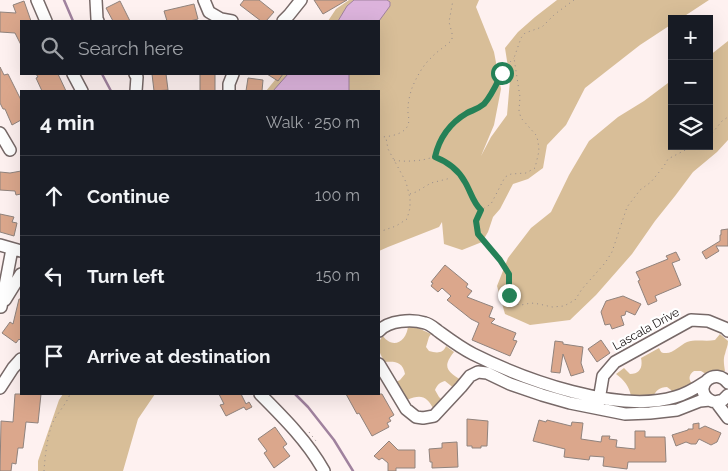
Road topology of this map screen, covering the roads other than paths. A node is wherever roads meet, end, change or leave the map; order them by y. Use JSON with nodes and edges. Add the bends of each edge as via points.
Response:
{"nodes":[{"id":1,"x":37,"y":0,"type":"edge"},
{"id":2,"x":96,"y":0,"type":"edge"},
{"id":3,"x":204,"y":0,"type":"edge"},
{"id":4,"x":301,"y":0,"type":"edge"},
{"id":5,"x":46,"y":20,"type":"edge"},
{"id":6,"x":98,"y":20,"type":"edge"},
{"id":7,"x":226,"y":20,"type":"edge"},
{"id":8,"x":284,"y":20,"type":"edge"},
{"id":9,"x":74,"y":75,"type":"edge"},
{"id":10,"x":135,"y":75,"type":"edge"},
{"id":11,"x":233,"y":75,"type":"edge"},
{"id":12,"x":81,"y":90,"type":"edge"},
{"id":13,"x":136,"y":90,"type":"edge"},
{"id":14,"x":230,"y":90,"type":"edge"},
{"id":15,"x":0,"y":133,"type":"edge"},
{"id":16,"x":10,"y":150,"type":"dead end"},
{"id":17,"x":0,"y":245,"type":"edge"},
{"id":18,"x":17,"y":250,"type":"edge"},
{"id":19,"x":20,"y":276,"type":"edge"},
{"id":20,"x":1,"y":308,"type":"edge"},
{"id":21,"x":380,"y":330,"type":"edge"},
{"id":22,"x":728,"y":331,"type":"edge"},
{"id":23,"x":471,"y":353,"type":"junction"},
{"id":24,"x":20,"y":360,"type":"edge"},
{"id":25,"x":380,"y":366,"type":"edge"},
{"id":26,"x":728,"y":371,"type":"edge"},
{"id":27,"x":470,"y":376,"type":"junction"},
{"id":28,"x":717,"y":376,"type":"junction"},
{"id":29,"x":706,"y":382,"type":"junction"},
{"id":30,"x":728,"y":383,"type":"edge"},
{"id":31,"x":0,"y":388,"type":"edge"},
{"id":32,"x":261,"y":395,"type":"edge"},
{"id":33,"x":728,"y":395,"type":"edge"},
{"id":34,"x":713,"y":401,"type":"junction"},
{"id":35,"x":598,"y":404,"type":"junction"},
{"id":36,"x":728,"y":418,"type":"edge"},
{"id":37,"x":324,"y":471,"type":"edge"}],
"edges":[{"from":1,"to":5,"type":"street"},
{"from":2,"to":6,"type":"street"},
{"from":3,"to":7,"type":"street","via":[[209,12]]},
{"from":4,"to":8,"type":"street"},
{"from":9,"to":12,"type":"street"},
{"from":10,"to":13,"type":"street"},
{"from":11,"to":14,"type":"street"},
{"from":15,"to":16,"type":"street"},
{"from":17,"to":18,"type":"street"},
{"from":18,"to":20,"type":"street"},
{"from":19,"to":20,"type":"street"},
{"from":21,"to":23,"type":"street","via":[[404,320],[426,323]]},
{"from":22,"to":35,"type":"street","name":"Lascala Drive","via":[[708,321],[691,320],[615,362],[603,376]]},
{"from":23,"to":27,"type":"street","via":[[473,365]]},
{"from":23,"to":35,"type":"street"},
{"from":24,"to":31,"type":"street"},
{"from":25,"to":27,"type":"street","via":[[406,409],[423,418],[434,416]]},
{"from":26,"to":28,"type":"street"},
{"from":27,"to":35,"type":"street","via":[[478,372],[487,373],[542,396]]},
{"from":28,"to":29,"type":"street"},
{"from":28,"to":30,"type":"street"},
{"from":29,"to":34,"type":"street","via":[[704,394]]},
{"from":29,"to":35,"type":"street","via":[[675,398]]},
{"from":32,"to":37,"type":"street","via":[[293,428]]},
{"from":33,"to":34,"type":"street","via":[[723,400]]},
{"from":34,"to":35,"type":"street","via":[[677,410],[625,414]]},
{"from":34,"to":36,"type":"street"}]}
